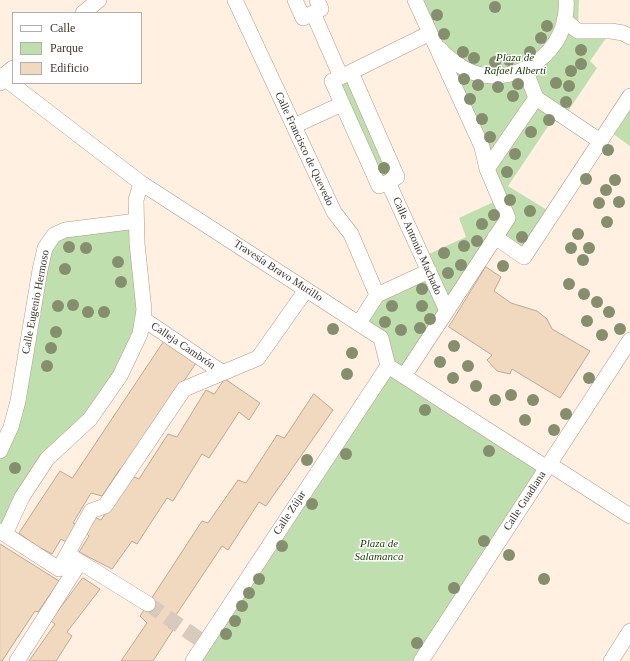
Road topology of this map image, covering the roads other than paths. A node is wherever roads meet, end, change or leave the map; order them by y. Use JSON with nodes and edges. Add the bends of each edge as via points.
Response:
{"nodes":[{"id":1,"x":99,"y":0,"type":"edge"},
{"id":2,"x":235,"y":0,"type":"edge"},
{"id":3,"x":295,"y":0,"type":"edge"},
{"id":4,"x":416,"y":0,"type":"edge"},
{"id":5,"x":426,"y":0,"type":"edge"},
{"id":6,"x":566,"y":0,"type":"edge"},
{"id":7,"x":315,"y":6,"type":"edge"},
{"id":8,"x":84,"y":12,"type":"edge"},
{"id":9,"x":564,"y":20,"type":"junction"},
{"id":10,"x":430,"y":33,"type":"junction"},
{"id":11,"x":630,"y":37,"type":"edge"},
{"id":12,"x":525,"y":69,"type":"junction"},
{"id":13,"x":346,"y":74,"type":"junction"},
{"id":14,"x":4,"y":76,"type":"edge"},
{"id":15,"x":12,"y":82,"type":"edge"},
{"id":16,"x":14,"y":84,"type":"edge"},
{"id":17,"x":630,"y":96,"type":"edge"},
{"id":18,"x":536,"y":98,"type":"junction"},
{"id":19,"x":342,"y":104,"type":"junction"},
{"id":20,"x":294,"y":126,"type":"junction"},
{"id":21,"x":600,"y":141,"type":"junction"},
{"id":22,"x":487,"y":169,"type":"junction"},
{"id":23,"x":388,"y":182,"type":"junction"},
{"id":24,"x":141,"y":183,"type":"junction"},
{"id":25,"x":136,"y":221,"type":"junction"},
{"id":26,"x":495,"y":237,"type":"junction"},
{"id":27,"x":429,"y":271,"type":"junction"},
{"id":28,"x":306,"y":290,"type":"junction"},
{"id":29,"x":377,"y":295,"type":"junction"},
{"id":30,"x":447,"y":311,"type":"junction"},
{"id":31,"x":142,"y":319,"type":"junction"},
{"id":32,"x":359,"y":323,"type":"junction"},
{"id":33,"x":630,"y":340,"type":"edge"},
{"id":34,"x":388,"y":366,"type":"junction"},
{"id":35,"x":223,"y":373,"type":"junction"},
{"id":36,"x":404,"y":376,"type":"junction"},
{"id":37,"x":0,"y":451,"type":"edge"},
{"id":38,"x":548,"y":466,"type":"junction"},
{"id":39,"x":630,"y":516,"type":"edge"},
{"id":40,"x":2,"y":532,"type":"edge"},
{"id":41,"x":74,"y":558,"type":"junction"},
{"id":42,"x":148,"y":604,"type":"tunnel mouth"},
{"id":43,"x":630,"y":631,"type":"edge"},
{"id":44,"x":17,"y":661,"type":"edge"},
{"id":45,"x":193,"y":661,"type":"edge"},
{"id":46,"x":421,"y":661,"type":"edge"},
{"id":47,"x":611,"y":661,"type":"edge"}],
"edges":[{"from":1,"to":8,"type":"street"},
{"from":2,"to":20,"type":"street","name":"Calle Francisco de Quevedo"},
{"from":3,"to":7,"type":"street","via":[[303,18]]},
{"from":4,"to":10,"type":"street"},
{"from":5,"to":10,"type":"street","via":[[425,11]]},
{"from":6,"to":9,"type":"street"},
{"from":7,"to":13,"type":"street"},
{"from":9,"to":11,"type":"street","via":[[578,31],[623,33]]},
{"from":9,"to":12,"type":"street","via":[[563,28],[551,50],[533,66]]},
{"from":10,"to":12,"type":"street","via":[[443,54],[462,68],[486,76],[510,75]]},
{"from":10,"to":13,"type":"street"},
{"from":10,"to":22,"type":"street","via":[[482,147]]},
{"from":12,"to":18,"type":"street"},
{"from":13,"to":19,"type":"street","via":[[332,81]]},
{"from":13,"to":23,"type":"street","via":[[397,177]]},
{"from":14,"to":15,"type":"street","name":"Travesía Bravo Murillo"},
{"from":16,"to":24,"type":"street","name":"Travesía Bravo Murillo"},
{"from":17,"to":21,"type":"street"},
{"from":18,"to":21,"type":"street"},
{"from":18,"to":22,"type":"street"},
{"from":19,"to":20,"type":"street"},
{"from":19,"to":23,"type":"street","via":[[379,186]]},
{"from":20,"to":29,"type":"street","name":"Calle Francisco de Quevedo","via":[[334,212],[351,234]]},
{"from":21,"to":26,"type":"street","via":[[524,257]]},
{"from":22,"to":26,"type":"street","via":[[508,218]]},
{"from":23,"to":27,"type":"street","name":"Calle Antonio Machado"},
{"from":24,"to":25,"type":"street","via":[[136,200]]},
{"from":24,"to":28,"type":"street","name":"Travesía Bravo Murillo"},
{"from":25,"to":31,"type":"street","via":[[144,310]]},
{"from":25,"to":37,"type":"street","name":"Calle Eugenio Hermoso","via":[[65,230],[54,235],[45,248],[18,401],[11,427]]},
{"from":26,"to":30,"type":"street"},
{"from":27,"to":29,"type":"street"},
{"from":27,"to":30,"type":"street","name":"Calle Antonio Machado"},
{"from":28,"to":32,"type":"street","name":"Travesía Bravo Murillo"},
{"from":28,"to":35,"type":"street","via":[[258,358]]},
{"from":29,"to":32,"type":"street"},
{"from":30,"to":36,"type":"street"},
{"from":31,"to":35,"type":"street","name":"Calleja Cambrón"},
{"from":31,"to":40,"type":"street","via":[[140,334],[120,376],[90,419],[48,459],[22,496]]},
{"from":32,"to":34,"type":"street","name":"Travesía Bravo Murillo","via":[[381,338]]},
{"from":33,"to":38,"type":"street","name":"Calle Guadiana"},
{"from":34,"to":36,"type":"street"},
{"from":34,"to":45,"type":"street","name":"Calle Zújar"},
{"from":35,"to":41,"type":"street","via":[[184,389],[105,506],[91,511]]},
{"from":36,"to":38,"type":"street"},
{"from":38,"to":39,"type":"street"},
{"from":38,"to":46,"type":"street","name":"Calle Guadiana"},
{"from":40,"to":41,"type":"street","via":[[59,569]]},
{"from":41,"to":42,"type":"street"},
{"from":41,"to":44,"type":"street"},
{"from":43,"to":47,"type":"street"}]}
